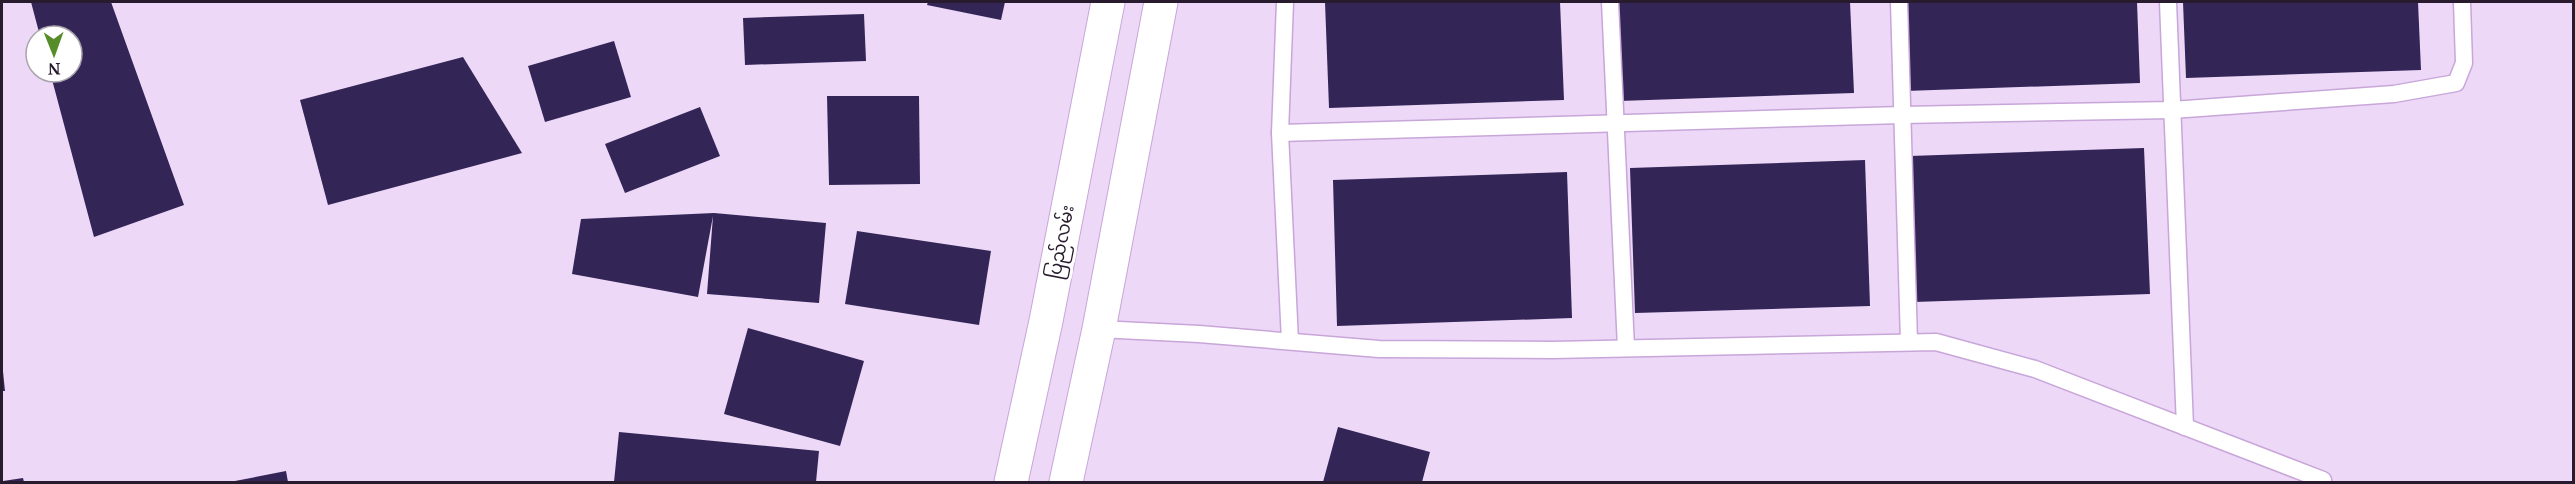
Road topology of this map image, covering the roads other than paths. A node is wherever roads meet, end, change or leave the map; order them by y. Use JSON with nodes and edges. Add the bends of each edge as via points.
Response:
{"nodes":[{"id":1,"x":1108,"y":2,"type":"edge"},
{"id":2,"x":1161,"y":2,"type":"edge"},
{"id":3,"x":1285,"y":2,"type":"edge"},
{"id":4,"x":1610,"y":2,"type":"edge"},
{"id":5,"x":1899,"y":2,"type":"edge"},
{"id":6,"x":2168,"y":2,"type":"edge"},
{"id":7,"x":2462,"y":2,"type":"edge"},
{"id":8,"x":2172,"y":110,"type":"junction"},
{"id":9,"x":1902,"y":115,"type":"junction"},
{"id":10,"x":1616,"y":125,"type":"junction"},
{"id":11,"x":1280,"y":133,"type":"junction"},
{"id":12,"x":1099,"y":329,"type":"junction"},
{"id":13,"x":1290,"y":341,"type":"junction"},
{"id":14,"x":1909,"y":342,"type":"junction"},
{"id":15,"x":1626,"y":348,"type":"junction"},
{"id":16,"x":2185,"y":427,"type":"junction"},
{"id":17,"x":2322,"y":480,"type":"dead end"},
{"id":18,"x":1011,"y":483,"type":"edge"},
{"id":19,"x":1066,"y":483,"type":"edge"}],
"edges":[{"from":1,"to":18,"type":"highway","name":"ပြည်လမ်း"},
{"from":2,"to":12,"type":"highway"},
{"from":3,"to":11,"type":"lane"},
{"from":4,"to":10,"type":"lane"},
{"from":5,"to":9,"type":"lane"},
{"from":6,"to":8,"type":"lane"},
{"from":7,"to":8,"type":"lane","via":[[2464,63],[2456,83],[2394,94]]},
{"from":8,"to":9,"type":"lane"},
{"from":8,"to":16,"type":"lane"},
{"from":9,"to":10,"type":"lane"},
{"from":9,"to":14,"type":"lane"},
{"from":10,"to":11,"type":"lane"},
{"from":10,"to":15,"type":"lane"},
{"from":11,"to":13,"type":"lane"},
{"from":12,"to":13,"type":"lane"},
{"from":12,"to":19,"type":"highway"},
{"from":13,"to":15,"type":"lane","via":[[1379,349]]},
{"from":14,"to":15,"type":"lane"},
{"from":14,"to":16,"type":"lane","via":[[1936,342],[2035,369]]},
{"from":16,"to":17,"type":"lane"}]}
